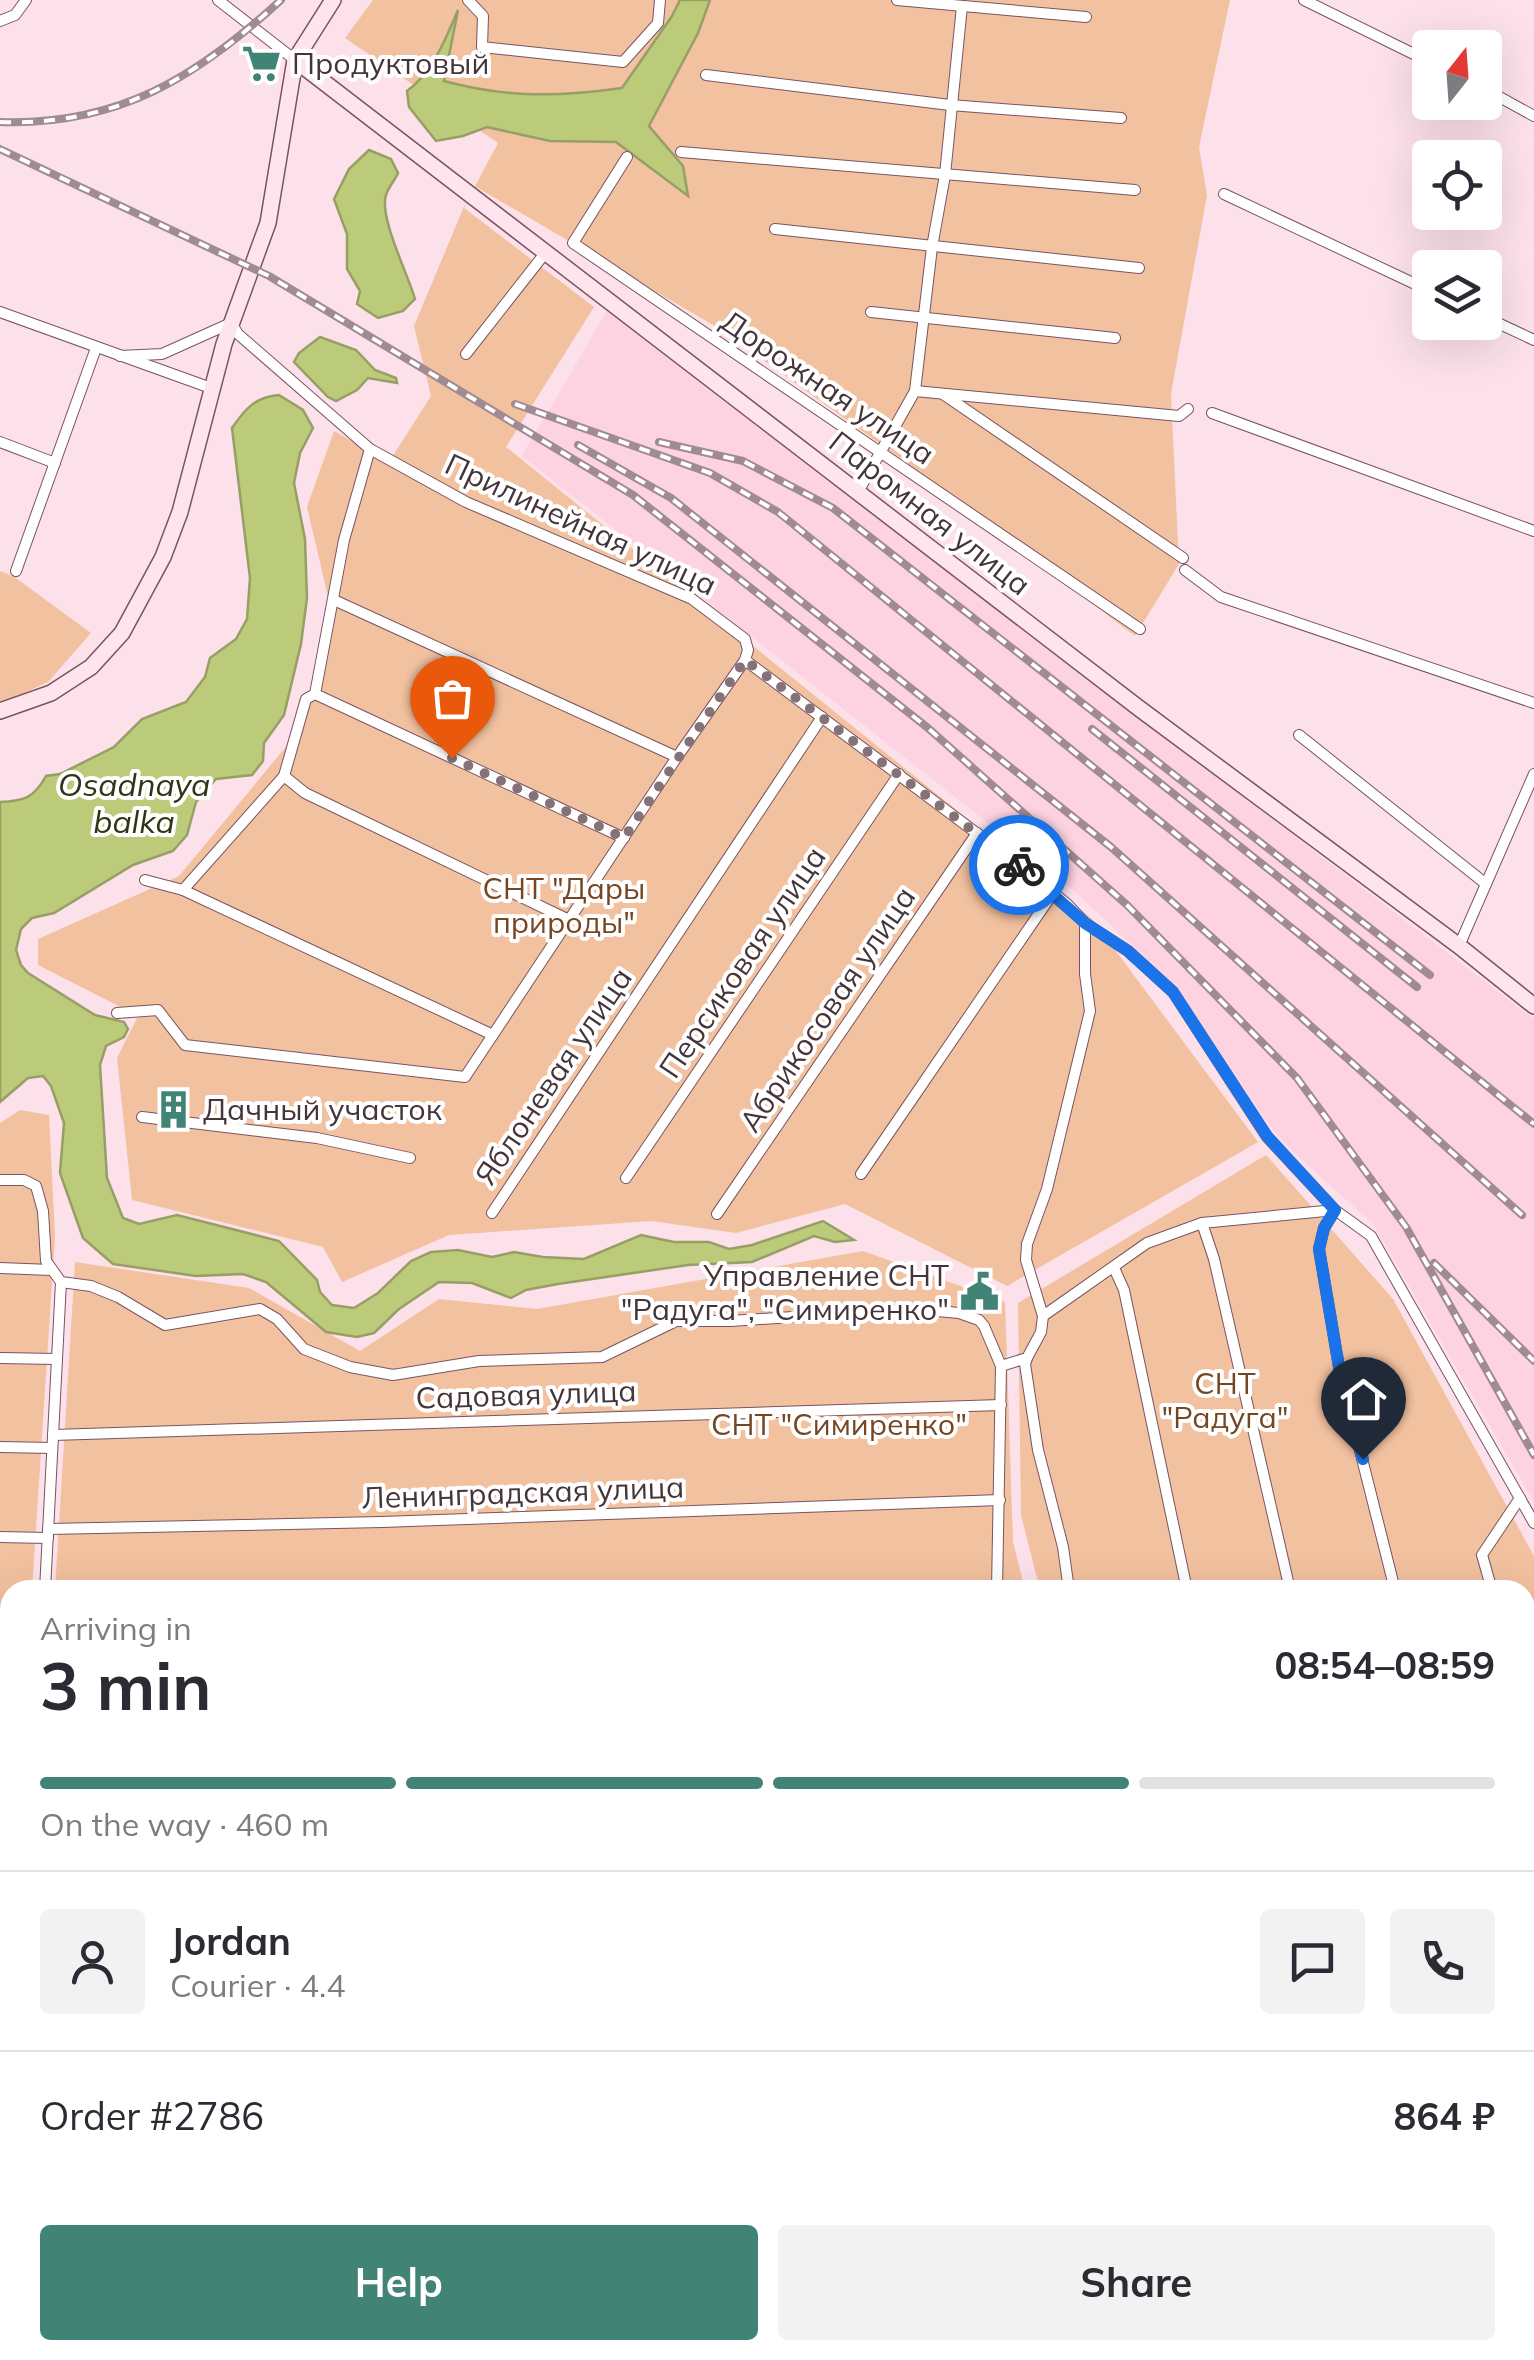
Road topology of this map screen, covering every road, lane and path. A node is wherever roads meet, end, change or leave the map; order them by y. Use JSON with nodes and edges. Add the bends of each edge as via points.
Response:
{"nodes":[{"id":1,"x":26,"y":0,"type":"edge"},
{"id":2,"x":218,"y":0,"type":"edge"},
{"id":3,"x":334,"y":0,"type":"edge"},
{"id":4,"x":468,"y":0,"type":"edge"},
{"id":5,"x":660,"y":0,"type":"edge"},
{"id":6,"x":897,"y":0,"type":"edge"},
{"id":7,"x":1304,"y":0,"type":"edge"},
{"id":8,"x":962,"y":6,"type":"junction"},
{"id":9,"x":1086,"y":17,"type":"dead end"},
{"id":10,"x":0,"y":22,"type":"edge"},
{"id":11,"x":1412,"y":53,"type":"edge"},
{"id":12,"x":295,"y":60,"type":"junction"},
{"id":13,"x":706,"y":74,"type":"dead end"},
{"id":14,"x":1502,"y":98,"type":"edge"},
{"id":15,"x":950,"y":105,"type":"junction"},
{"id":16,"x":1534,"y":116,"type":"edge"},
{"id":17,"x":1121,"y":118,"type":"dead end"},
{"id":18,"x":681,"y":152,"type":"dead end"},
{"id":19,"x":627,"y":157,"type":"dead end"},
{"id":20,"x":945,"y":175,"type":"junction"},
{"id":21,"x":1135,"y":190,"type":"dead end"},
{"id":22,"x":1224,"y":194,"type":"dead end"},
{"id":23,"x":775,"y":229,"type":"dead end"},
{"id":24,"x":932,"y":248,"type":"junction"},
{"id":25,"x":546,"y":252,"type":"junction"},
{"id":26,"x":1138,"y":268,"type":"dead end"},
{"id":27,"x":1412,"y":283,"type":"edge"},
{"id":28,"x":0,"y":312,"type":"edge"},
{"id":29,"x":871,"y":312,"type":"dead end"},
{"id":30,"x":924,"y":317,"type":"junction"},
{"id":31,"x":231,"y":324,"type":"junction"},
{"id":32,"x":1502,"y":325,"type":"edge"},
{"id":33,"x":1115,"y":338,"type":"dead end"},
{"id":34,"x":1534,"y":340,"type":"edge"},
{"id":35,"x":96,"y":348,"type":"junction"},
{"id":36,"x":466,"y":354,"type":"dead end"},
{"id":37,"x":120,"y":356,"type":"junction"},
{"id":38,"x":211,"y":388,"type":"junction"},
{"id":39,"x":915,"y":391,"type":"junction"},
{"id":40,"x":943,"y":394,"type":"junction"},
{"id":41,"x":1188,"y":410,"type":"dead end"},
{"id":42,"x":1212,"y":412,"type":"dead end"},
{"id":43,"x":0,"y":442,"type":"edge"},
{"id":44,"x":370,"y":450,"type":"junction"},
{"id":45,"x":880,"y":452,"type":"junction"},
{"id":46,"x":55,"y":463,"type":"junction"},
{"id":47,"x":858,"y":492,"type":"junction"},
{"id":48,"x":1534,"y":531,"type":"edge"},
{"id":49,"x":16,"y":570,"type":"dead end"},
{"id":50,"x":334,"y":600,"type":"junction"},
{"id":51,"x":1140,"y":629,"type":"dead end"},
{"id":52,"x":745,"y":660,"type":"junction"},
{"id":53,"x":316,"y":694,"type":"junction"},
{"id":54,"x":1534,"y":703,"type":"edge"},
{"id":55,"x":0,"y":712,"type":"edge"},
{"id":56,"x":822,"y":717,"type":"junction"},
{"id":57,"x":1300,"y":735,"type":"dead end"},
{"id":58,"x":677,"y":757,"type":"junction"},
{"id":59,"x":899,"y":774,"type":"junction"},
{"id":60,"x":1534,"y":774,"type":"edge"},
{"id":61,"x":284,"y":776,"type":"junction"},
{"id":62,"x":977,"y":833,"type":"junction"},
{"id":63,"x":624,"y":838,"type":"junction"},
{"id":64,"x":146,"y":880,"type":"dead end"},
{"id":65,"x":1486,"y":884,"type":"junction"},
{"id":66,"x":183,"y":890,"type":"junction"},
{"id":67,"x":1053,"y":893,"type":"junction"},
{"id":68,"x":569,"y":920,"type":"junction"},
{"id":69,"x":1085,"y":923,"type":"junction"},
{"id":70,"x":1459,"y":946,"type":"junction"},
{"id":71,"x":1534,"y":1006,"type":"edge"},
{"id":72,"x":117,"y":1013,"type":"dead end"},
{"id":73,"x":493,"y":1035,"type":"junction"},
{"id":74,"x":142,"y":1117,"type":"dead end"},
{"id":75,"x":410,"y":1158,"type":"dead end"},
{"id":76,"x":861,"y":1174,"type":"dead end"},
{"id":77,"x":626,"y":1178,"type":"dead end"},
{"id":78,"x":0,"y":1180,"type":"edge"},
{"id":79,"x":1335,"y":1210,"type":"junction"},
{"id":80,"x":492,"y":1213,"type":"dead end"},
{"id":81,"x":718,"y":1214,"type":"dead end"},
{"id":82,"x":1202,"y":1223,"type":"junction"},
{"id":83,"x":0,"y":1268,"type":"edge"},
{"id":84,"x":1114,"y":1268,"type":"junction"},
{"id":85,"x":51,"y":1270,"type":"junction"},
{"id":86,"x":61,"y":1282,"type":"junction"},
{"id":87,"x":1043,"y":1316,"type":"junction"},
{"id":88,"x":0,"y":1358,"type":"edge"},
{"id":89,"x":1027,"y":1358,"type":"junction"},
{"id":90,"x":57,"y":1359,"type":"junction"},
{"id":91,"x":1001,"y":1366,"type":"junction"},
{"id":92,"x":1001,"y":1405,"type":"junction"},
{"id":93,"x":53,"y":1435,"type":"junction"},
{"id":94,"x":0,"y":1447,"type":"edge"},
{"id":95,"x":52,"y":1448,"type":"junction"},
{"id":96,"x":1520,"y":1498,"type":"junction"},
{"id":97,"x":1000,"y":1500,"type":"junction"},
{"id":98,"x":1534,"y":1523,"type":"edge"},
{"id":99,"x":48,"y":1534,"type":"junction"},
{"id":100,"x":0,"y":1537,"type":"edge"},
{"id":101,"x":46,"y":1580,"type":"edge"},
{"id":102,"x":998,"y":1580,"type":"edge"},
{"id":103,"x":1068,"y":1580,"type":"edge"},
{"id":104,"x":1185,"y":1580,"type":"edge"},
{"id":105,"x":1288,"y":1580,"type":"edge"},
{"id":106,"x":1392,"y":1580,"type":"edge"},
{"id":107,"x":1489,"y":1580,"type":"edge"}],
"edges":[{"from":1,"to":10,"type":"street"},
{"from":2,"to":12,"type":"street"},
{"from":3,"to":12,"type":"street"},
{"from":4,"to":5,"type":"street","via":[[484,16],[482,47],[624,62],[658,23]]},
{"from":6,"to":8,"type":"street"},
{"from":7,"to":11,"type":"street"},
{"from":8,"to":9,"type":"street"},
{"from":8,"to":15,"type":"street"},
{"from":12,"to":25,"type":"street","name":"Паромная улица"},
{"from":12,"to":31,"type":"street","via":[[268,223]]},
{"from":13,"to":15,"type":"street"},
{"from":14,"to":16,"type":"street"},
{"from":15,"to":17,"type":"street"},
{"from":15,"to":20,"type":"street"},
{"from":18,"to":20,"type":"street"},
{"from":19,"to":45,"type":"street","name":"Дорожная улица","via":[[573,243]]},
{"from":20,"to":21,"type":"street"},
{"from":20,"to":24,"type":"street"},
{"from":22,"to":27,"type":"street"},
{"from":23,"to":24,"type":"street"},
{"from":24,"to":26,"type":"street"},
{"from":24,"to":30,"type":"street"},
{"from":25,"to":36,"type":"street"},
{"from":25,"to":47,"type":"street","name":"Паромная улица"},
{"from":28,"to":35,"type":"street"},
{"from":29,"to":30,"type":"street"},
{"from":30,"to":33,"type":"street"},
{"from":30,"to":39,"type":"street"},
{"from":31,"to":37,"type":"street","via":[[162,354]]},
{"from":31,"to":38,"type":"street"},
{"from":31,"to":44,"type":"street","name":"Прилинейная улица"},
{"from":32,"to":34,"type":"street"},
{"from":35,"to":37,"type":"street"},
{"from":35,"to":46,"type":"street"},
{"from":37,"to":38,"type":"street"},
{"from":38,"to":55,"type":"street","via":[[164,557],[113,646],[70,684]]},
{"from":39,"to":40,"type":"street"},
{"from":39,"to":45,"type":"street"},
{"from":40,"to":41,"type":"street","via":[[1179,416]]},
{"from":40,"to":54,"type":"street","via":[[1168,550],[1221,597]]},
{"from":42,"to":48,"type":"street"},
{"from":43,"to":46,"type":"street"},
{"from":44,"to":50,"type":"street"},
{"from":44,"to":52,"type":"street","name":"Прилинейная улица","via":[[466,502],[692,598],[746,639]]},
{"from":45,"to":47,"type":"street"},
{"from":45,"to":51,"type":"street","name":"Дорожная улица"},
{"from":46,"to":49,"type":"street"},
{"from":47,"to":70,"type":"street","name":"Паромная улица"},
{"from":50,"to":53,"type":"street"},
{"from":50,"to":58,"type":"street"},
{"from":52,"to":56,"type":"street","name":"Прилинейная улица"},
{"from":52,"to":58,"type":"street"},
{"from":53,"to":61,"type":"street","via":[[306,700]]},
{"from":53,"to":63,"type":"street"},
{"from":56,"to":59,"type":"street","name":"Прилинейная улица"},
{"from":56,"to":80,"type":"street","name":"Яблоневая улица"},
{"from":57,"to":65,"type":"street"},
{"from":58,"to":63,"type":"street"},
{"from":59,"to":62,"type":"street","name":"Прилинейная улица"},
{"from":59,"to":77,"type":"street","name":"Персиковая улица"},
{"from":60,"to":65,"type":"street"},
{"from":61,"to":66,"type":"street"},
{"from":61,"to":68,"type":"street","via":[[304,793]]},
{"from":62,"to":67,"type":"street","name":"Прилинейная улица"},
{"from":62,"to":81,"type":"street","name":"Абрикосовая улица"},
{"from":63,"to":68,"type":"street"},
{"from":64,"to":66,"type":"street"},
{"from":65,"to":70,"type":"street"},
{"from":66,"to":73,"type":"street"},
{"from":67,"to":69,"type":"street","name":"Прилинейная улица"},
{"from":67,"to":76,"type":"street"},
{"from":68,"to":73,"type":"street"},
{"from":69,"to":79,"type":"street","name":"Прилинейная улица","via":[[1173,992],[1267,1136]]},
{"from":69,"to":87,"type":"street","via":[[1090,1011],[1026,1244]]},
{"from":70,"to":71,"type":"street","name":"Паромная улица"},
{"from":72,"to":73,"type":"street","via":[[158,1010],[186,1045],[465,1077]]},
{"from":74,"to":75,"type":"street","via":[[317,1138]]},
{"from":78,"to":85,"type":"street","via":[[36,1186]]},
{"from":79,"to":82,"type":"street"},
{"from":79,"to":96,"type":"street","name":"Прилинейная улица","via":[[1370,1236]]},
{"from":79,"to":106,"type":"street","via":[[1319,1249],[1339,1367]]},
{"from":82,"to":84,"type":"street","via":[[1147,1243]]},
{"from":82,"to":105,"type":"street"},
{"from":83,"to":85,"type":"street"},
{"from":84,"to":87,"type":"street"},
{"from":84,"to":104,"type":"street"},
{"from":85,"to":86,"type":"street"},
{"from":86,"to":90,"type":"street"},
{"from":86,"to":91,"type":"street","via":[[118,1297],[165,1325],[260,1309],[304,1349],[393,1376],[479,1361],[602,1356],[676,1321],[916,1309],[979,1320]]},
{"from":87,"to":89,"type":"street"},
{"from":88,"to":90,"type":"street"},
{"from":89,"to":91,"type":"street"},
{"from":89,"to":103,"type":"street","via":[[1038,1450]]},
{"from":90,"to":93,"type":"street"},
{"from":91,"to":92,"type":"street"},
{"from":92,"to":93,"type":"street","name":"Садовая улица"},
{"from":92,"to":97,"type":"street"},
{"from":93,"to":95,"type":"street"},
{"from":94,"to":95,"type":"street"},
{"from":95,"to":99,"type":"street"},
{"from":96,"to":98,"type":"street","name":"Прилинейная улица"},
{"from":96,"to":107,"type":"street","via":[[1482,1554]]},
{"from":97,"to":99,"type":"street","name":"Ленинградская улица"},
{"from":97,"to":102,"type":"street"},
{"from":99,"to":100,"type":"street"},
{"from":99,"to":101,"type":"street"}]}
